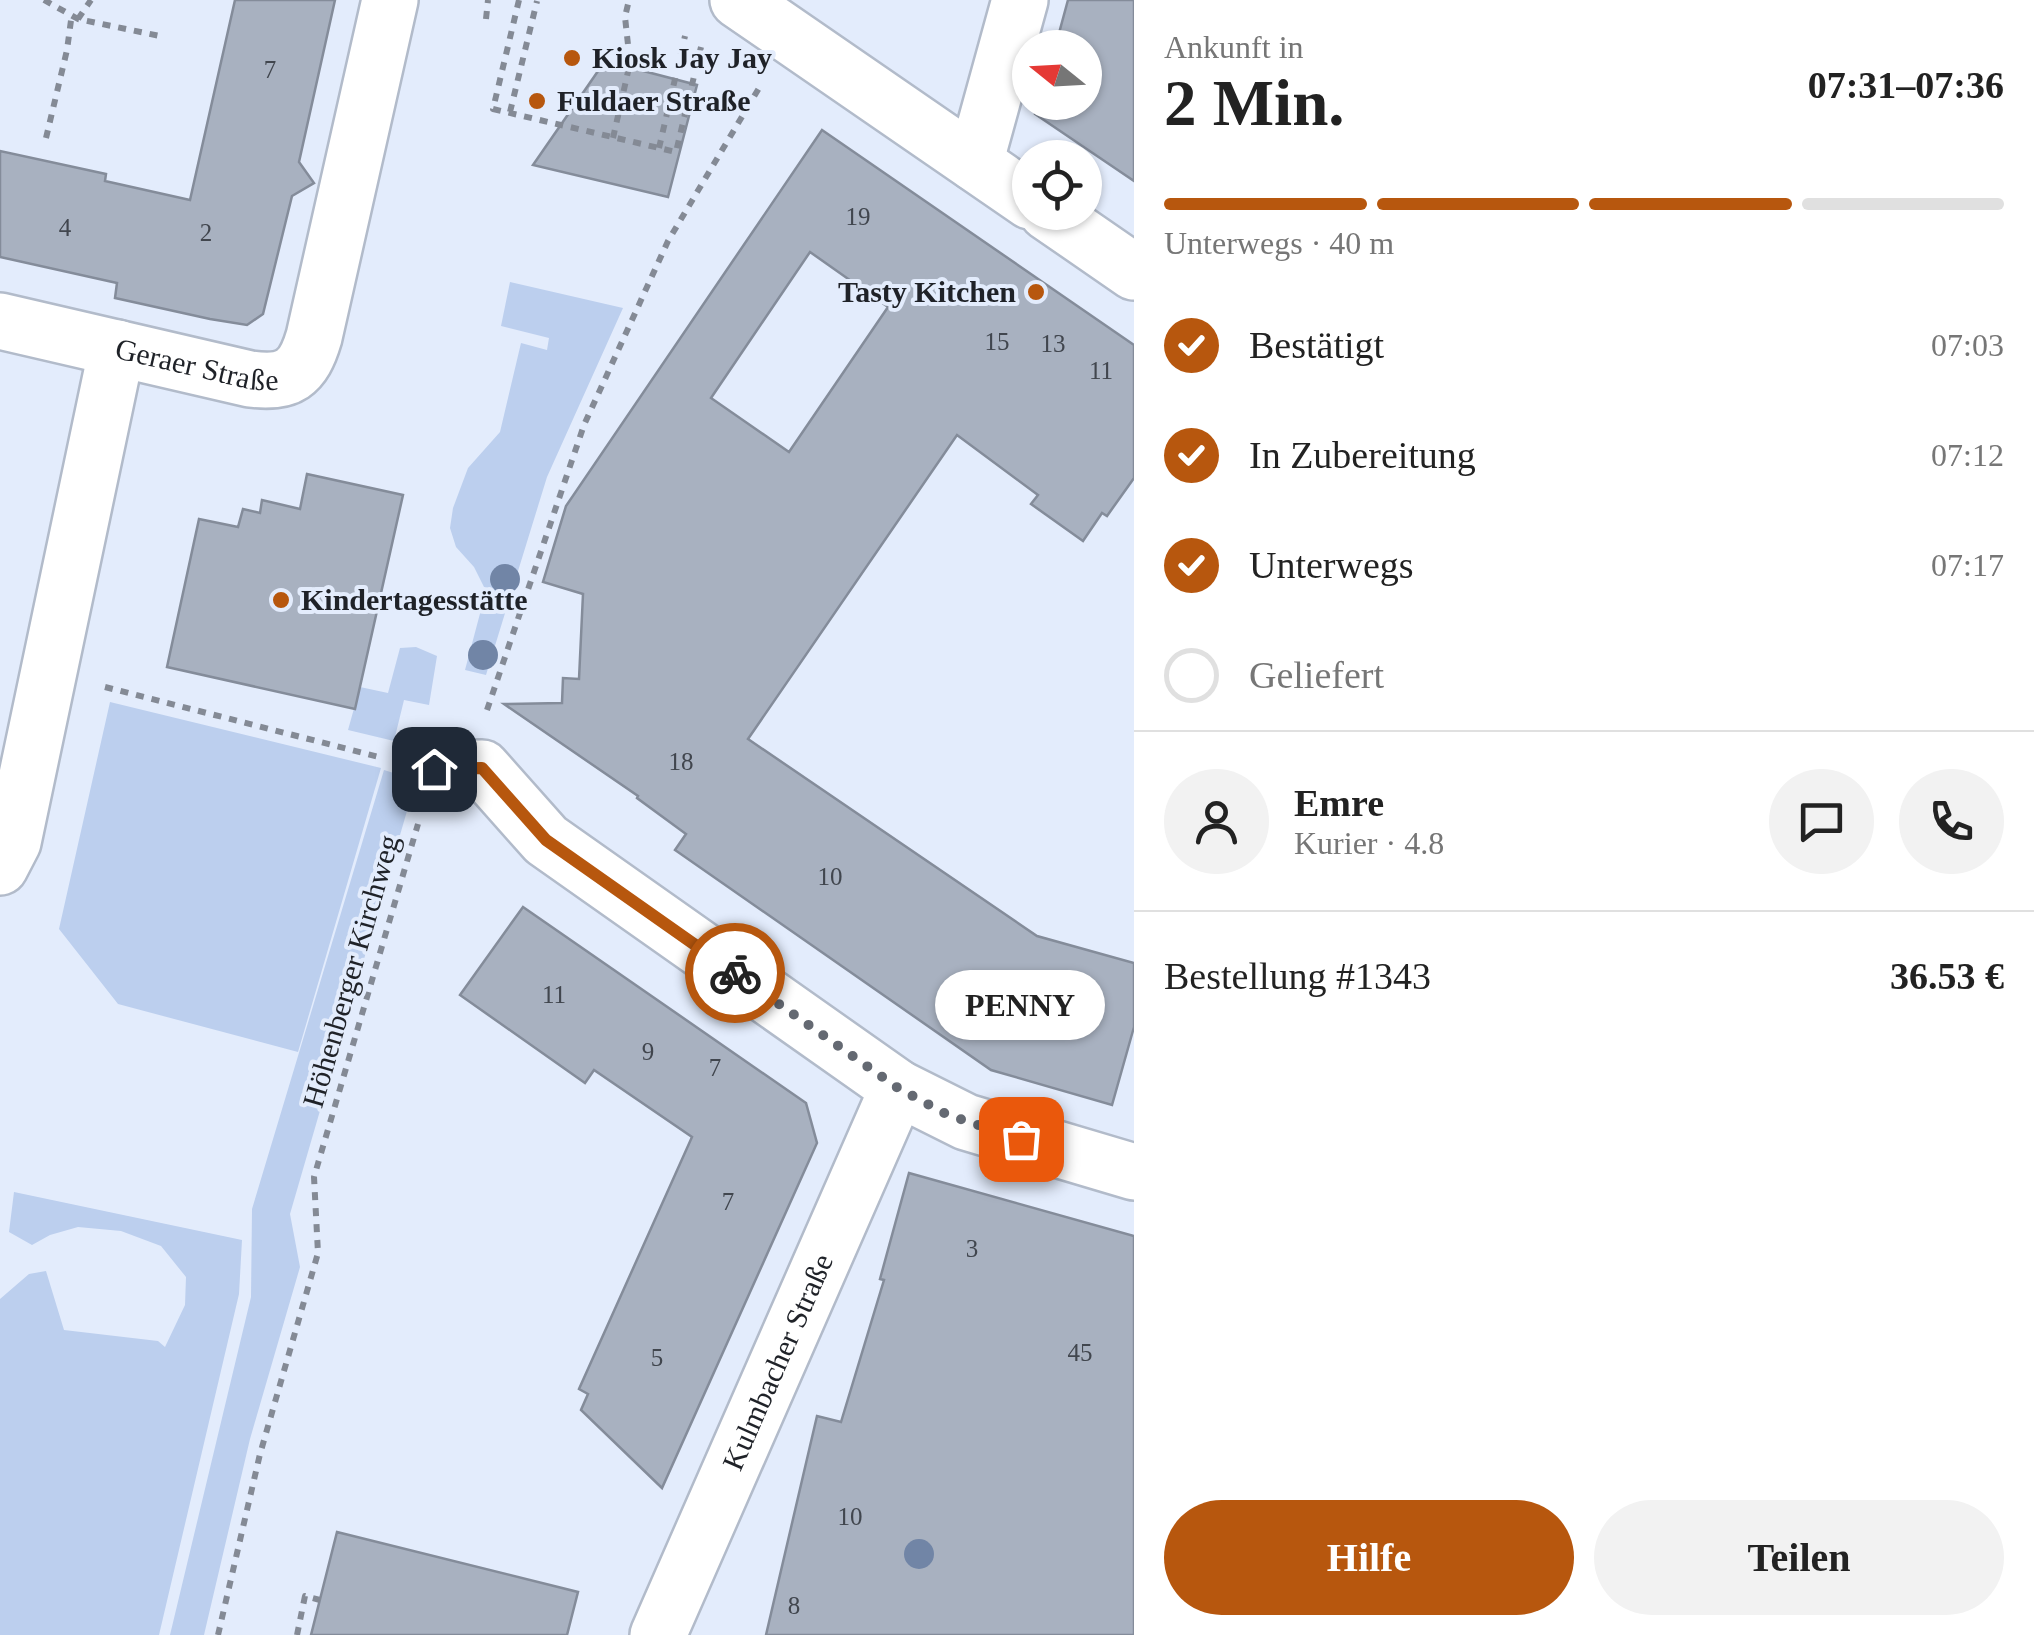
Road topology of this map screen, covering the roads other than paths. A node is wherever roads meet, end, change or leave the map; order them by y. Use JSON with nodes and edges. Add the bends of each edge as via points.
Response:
{"nodes":[{"id":1,"x":390,"y":0,"type":"edge"},
{"id":2,"x":738,"y":0,"type":"edge"},
{"id":3,"x":1020,"y":0,"type":"edge"},
{"id":4,"x":975,"y":163,"type":"junction"},
{"id":5,"x":1012,"y":189,"type":"edge"},
{"id":6,"x":1073,"y":230,"type":"edge"},
{"id":7,"x":1134,"y":272,"type":"edge"},
{"id":8,"x":0,"y":321,"type":"edge"},
{"id":9,"x":117,"y":348,"type":"junction"},
{"id":10,"x":434,"y":769,"type":"road end"},
{"id":11,"x":2,"y":864,"type":"edge"},
{"id":12,"x":898,"y":1088,"type":"junction"},
{"id":13,"x":1134,"y":1172,"type":"edge"},
{"id":14,"x":658,"y":1635,"type":"edge"}],
"edges":[{"from":1,"to":9,"type":"street","name":"Geraer Straße","via":[[304,364],[268,381]]},
{"from":2,"to":4,"type":"street"},
{"from":3,"to":4,"type":"street"},
{"from":4,"to":5,"type":"street"},
{"from":6,"to":7,"type":"street"},
{"from":8,"to":9,"type":"street"},
{"from":9,"to":11,"type":"street","name":"Geraer Straße","via":[[13,842]]},
{"from":10,"to":12,"type":"street","via":[[482,768],[546,840]]},
{"from":12,"to":13,"type":"street","via":[[966,1122]]},
{"from":12,"to":14,"type":"street","name":"Kulmbacher Straße"}]}
